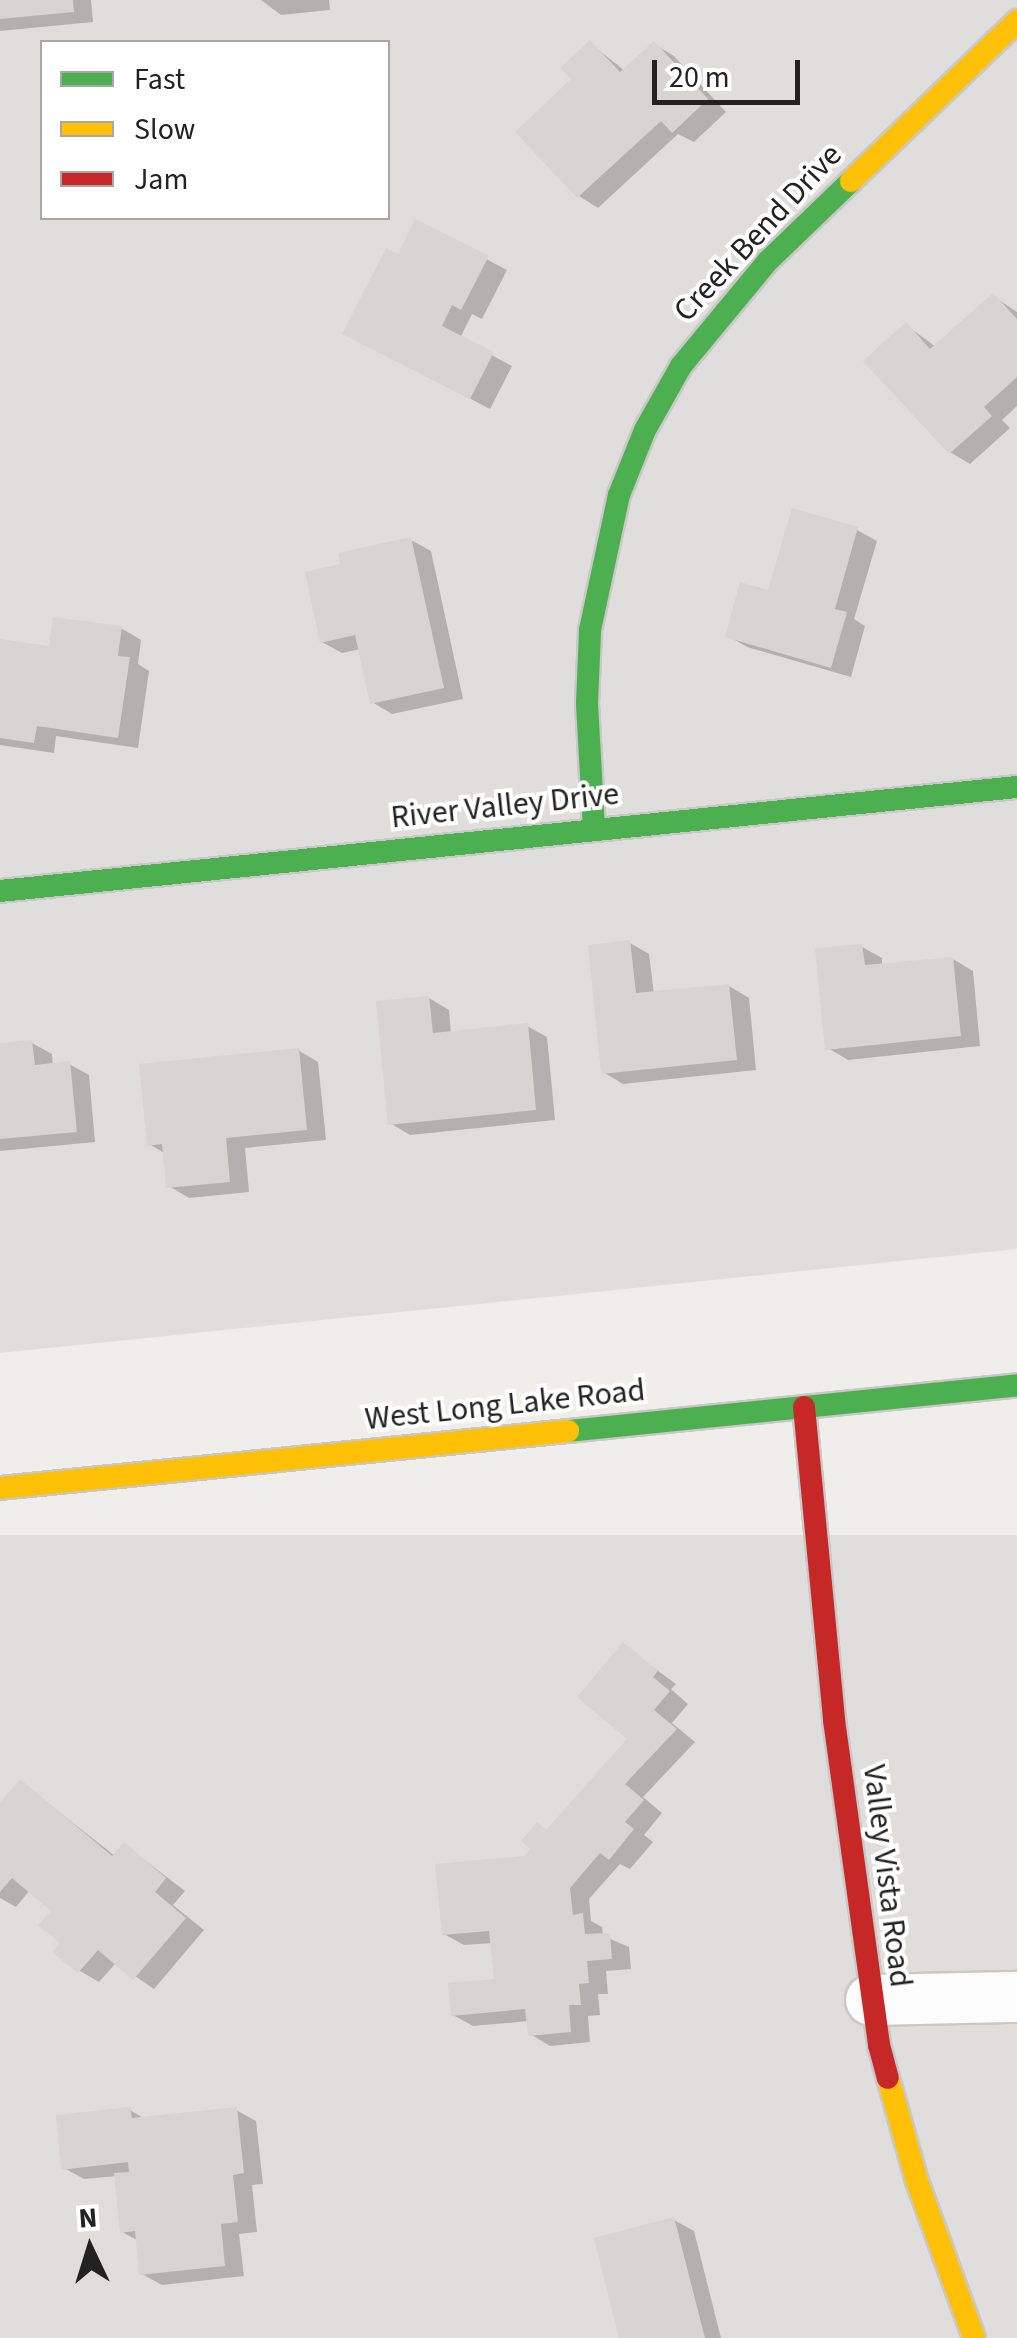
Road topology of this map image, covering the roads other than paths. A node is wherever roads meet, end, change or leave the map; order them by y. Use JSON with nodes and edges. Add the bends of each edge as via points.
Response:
{"nodes":[{"id":1,"x":1017,"y":21,"type":"edge"},
{"id":2,"x":1017,"y":787,"type":"edge"},
{"id":3,"x":594,"y":829,"type":"junction"},
{"id":4,"x":0,"y":892,"type":"edge"},
{"id":5,"x":1017,"y":1385,"type":"edge"},
{"id":6,"x":804,"y":1407,"type":"junction"},
{"id":7,"x":0,"y":1488,"type":"edge"},
{"id":8,"x":1017,"y":1997,"type":"edge"},
{"id":9,"x":870,"y":2000,"type":"junction"},
{"id":10,"x":974,"y":2338,"type":"edge"}],
"edges":[{"from":1,"to":3,"type":"street","name":"Creek Bend Drive","via":[[744,286],[681,366],[645,430],[618,495],[590,630]]},
{"from":2,"to":3,"type":"street","name":"River Valley Drive"},
{"from":3,"to":4,"type":"street","name":"River Valley Drive"},
{"from":5,"to":6,"type":"street","name":"West Long Lake Road"},
{"from":6,"to":7,"type":"street","name":"West Long Lake Road"},
{"from":6,"to":9,"type":"street","name":"Valley Vista Road"},
{"from":8,"to":9,"type":"street"},
{"from":9,"to":10,"type":"street","name":"Valley Vista Road","via":[[892,2103]]}]}
